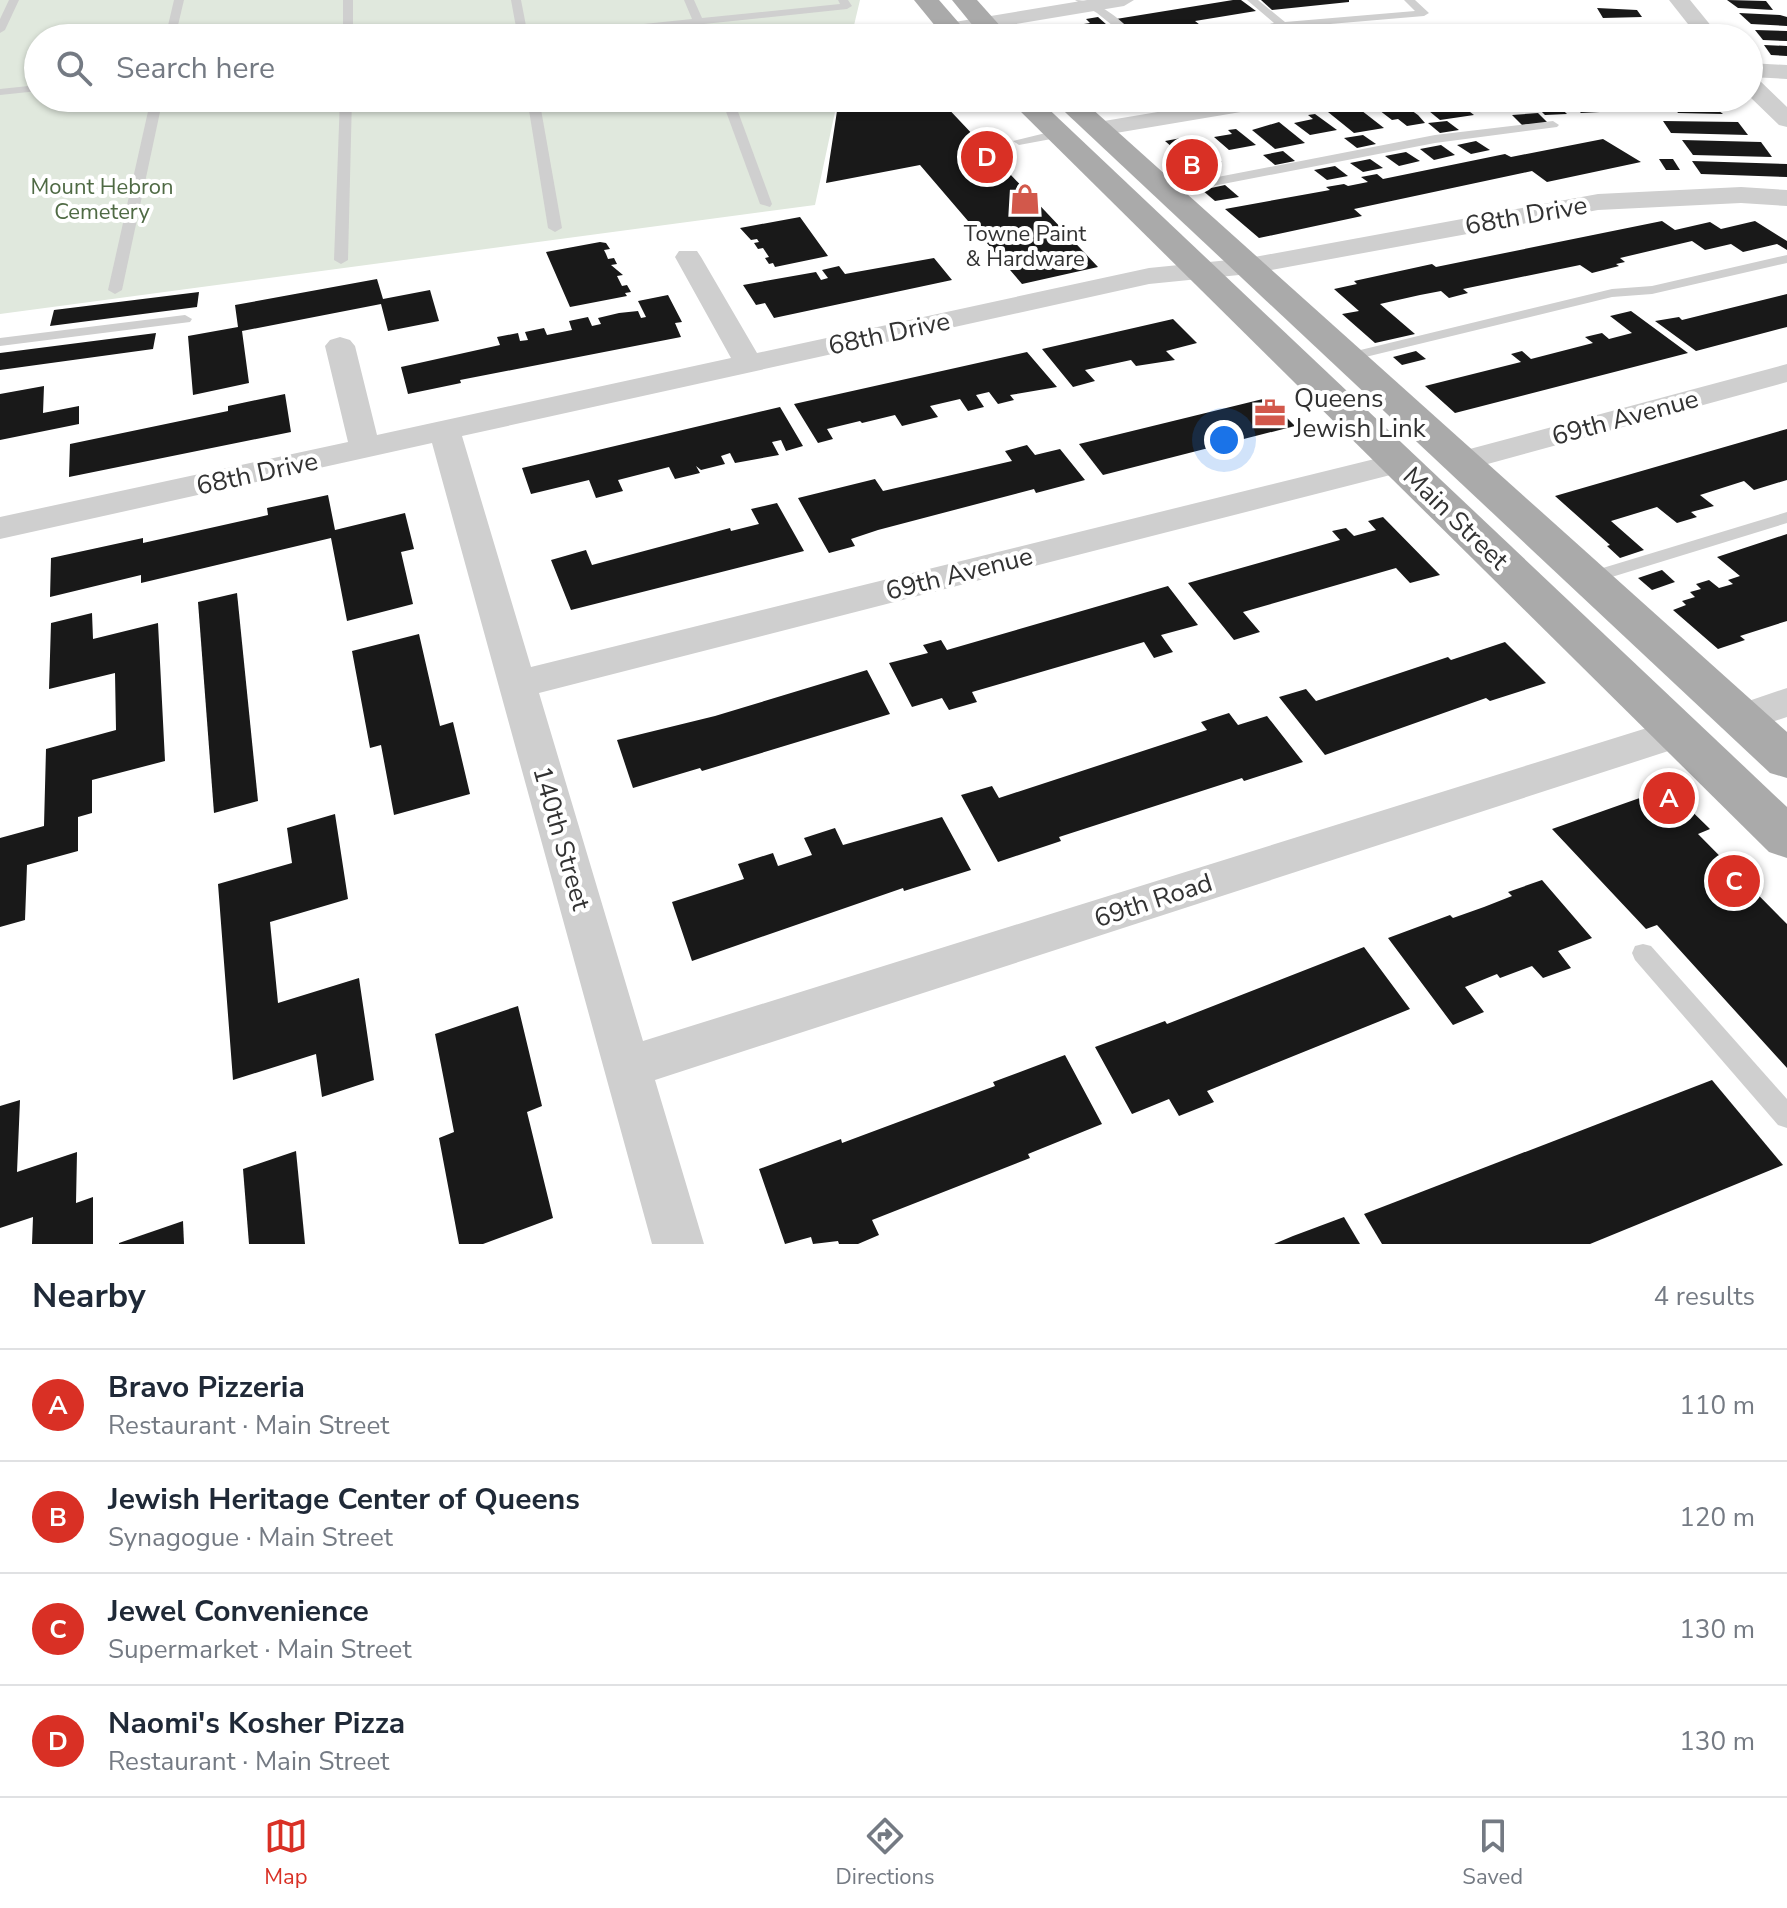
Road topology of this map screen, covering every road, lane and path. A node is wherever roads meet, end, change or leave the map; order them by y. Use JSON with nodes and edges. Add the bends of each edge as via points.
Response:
{"nodes":[{"id":1,"x":14,"y":0,"type":"edge"},
{"id":2,"x":179,"y":0,"type":"edge"},
{"id":3,"x":348,"y":0,"type":"edge"},
{"id":4,"x":516,"y":0,"type":"edge"},
{"id":5,"x":689,"y":0,"type":"edge"},
{"id":6,"x":843,"y":0,"type":"edge"},
{"id":7,"x":926,"y":0,"type":"edge"},
{"id":8,"x":964,"y":0,"type":"edge"},
{"id":9,"x":1124,"y":0,"type":"edge"},
{"id":10,"x":1252,"y":0,"type":"edge"},
{"id":11,"x":1409,"y":0,"type":"edge"},
{"id":12,"x":1679,"y":0,"type":"edge"},
{"id":13,"x":1084,"y":3,"type":"edge"},
{"id":14,"x":699,"y":21,"type":"junction"},
{"id":15,"x":173,"y":24,"type":"edge"},
{"id":16,"x":348,"y":24,"type":"edge"},
{"id":17,"x":520,"y":24,"type":"edge"},
{"id":18,"x":670,"y":24,"type":"edge"},
{"id":19,"x":700,"y":24,"type":"edge"},
{"id":20,"x":946,"y":24,"type":"edge"},
{"id":21,"x":984,"y":24,"type":"edge"},
{"id":22,"x":1010,"y":24,"type":"edge"},
{"id":23,"x":1117,"y":24,"type":"edge"},
{"id":24,"x":1282,"y":24,"type":"edge"},
{"id":25,"x":1295,"y":24,"type":"edge"},
{"id":26,"x":1699,"y":24,"type":"edge"},
{"id":27,"x":0,"y":30,"type":"edge"},
{"id":28,"x":1763,"y":71,"type":"edge"},
{"id":29,"x":1787,"y":72,"type":"edge"},
{"id":30,"x":24,"y":89,"type":"edge"},
{"id":31,"x":0,"y":92,"type":"edge"},
{"id":32,"x":1763,"y":97,"type":"edge"},
{"id":33,"x":154,"y":112,"type":"edge"},
{"id":34,"x":346,"y":112,"type":"edge"},
{"id":35,"x":535,"y":112,"type":"edge"},
{"id":36,"x":732,"y":112,"type":"edge"},
{"id":37,"x":1035,"y":112,"type":"edge"},
{"id":38,"x":1079,"y":112,"type":"edge"},
{"id":39,"x":1199,"y":112,"type":"edge"},
{"id":40,"x":1787,"y":120,"type":"edge"},
{"id":41,"x":1553,"y":125,"type":"dead end"},
{"id":42,"x":1098,"y":129,"type":"junction"},
{"id":43,"x":1058,"y":134,"type":"junction"},
{"id":44,"x":1019,"y":141,"type":"dead end"},
{"id":45,"x":1166,"y":191,"type":"junction"},
{"id":46,"x":1787,"y":198,"type":"edge"},
{"id":47,"x":766,"y":204,"type":"dead end"},
{"id":48,"x":555,"y":228,"type":"dead end"},
{"id":49,"x":688,"y":257,"type":"dead end"},
{"id":50,"x":1787,"y":259,"type":"edge"},
{"id":51,"x":341,"y":260,"type":"dead end"},
{"id":52,"x":1249,"y":266,"type":"junction"},
{"id":53,"x":1201,"y":271,"type":"junction"},
{"id":54,"x":115,"y":290,"type":"dead end"},
{"id":55,"x":185,"y":319,"type":"dead end"},
{"id":56,"x":0,"y":342,"type":"edge"},
{"id":57,"x":340,"y":346,"type":"dead end"},
{"id":58,"x":1349,"y":357,"type":"junction"},
{"id":59,"x":749,"y":364,"type":"junction"},
{"id":60,"x":1787,"y":373,"type":"edge"},
{"id":61,"x":445,"y":432,"type":"junction"},
{"id":62,"x":365,"y":449,"type":"junction"},
{"id":63,"x":1462,"y":461,"type":"junction"},
{"id":64,"x":1399,"y":463,"type":"junction"},
{"id":65,"x":1787,"y":517,"type":"edge"},
{"id":66,"x":0,"y":528,"type":"edge"},
{"id":67,"x":1589,"y":578,"type":"junction"},
{"id":68,"x":519,"y":684,"type":"junction"},
{"id":69,"x":1787,"y":702,"type":"edge"},
{"id":70,"x":1742,"y":718,"type":"junction"},
{"id":71,"x":1679,"y":733,"type":"junction"},
{"id":72,"x":1787,"y":760,"type":"edge"},
{"id":73,"x":1787,"y":838,"type":"edge"},
{"id":74,"x":1643,"y":953,"type":"dead end"},
{"id":75,"x":628,"y":1067,"type":"junction"},
{"id":76,"x":1787,"y":1117,"type":"edge"},
{"id":77,"x":678,"y":1244,"type":"edge"}],
"edges":[{"from":1,"to":27,"type":"lane"},
{"from":2,"to":15,"type":"lane"},
{"from":3,"to":16,"type":"lane"},
{"from":4,"to":17,"type":"lane"},
{"from":5,"to":14,"type":"lane"},
{"from":6,"to":14,"type":"lane","via":[[847,6]]},
{"from":7,"to":20,"type":"main road"},
{"from":8,"to":21,"type":"main road"},
{"from":9,"to":13,"type":"street"},
{"from":10,"to":24,"type":"lane"},
{"from":11,"to":25,"type":"lane","via":[[1424,13]]},
{"from":12,"to":26,"type":"street"},
{"from":13,"to":22,"type":"street"},
{"from":13,"to":23,"type":"lane"},
{"from":14,"to":18,"type":"lane"},
{"from":14,"to":19,"type":"lane"},
{"from":28,"to":29,"type":"street"},
{"from":30,"to":31,"type":"lane"},
{"from":32,"to":40,"type":"street"},
{"from":33,"to":54,"type":"lane"},
{"from":34,"to":51,"type":"lane"},
{"from":35,"to":48,"type":"lane"},
{"from":36,"to":47,"type":"lane"},
{"from":37,"to":43,"type":"main road","name":"Main Street"},
{"from":38,"to":42,"type":"main road","name":"Main Street"},
{"from":39,"to":42,"type":"street"},
{"from":41,"to":45,"type":"lane","via":[[1435,139]]},
{"from":42,"to":45,"type":"main road","name":"Main Street"},
{"from":43,"to":44,"type":"lane"},
{"from":43,"to":53,"type":"main road","name":"Main Street"},
{"from":45,"to":52,"type":"main road","name":"Main Street"},
{"from":46,"to":52,"type":"street","name":"68th Drive","via":[[1598,202]]},
{"from":49,"to":59,"type":"street"},
{"from":50,"to":58,"type":"lane","via":[[1652,290],[1612,293]]},
{"from":52,"to":53,"type":"street","name":"68th Drive"},
{"from":52,"to":58,"type":"main road","name":"Main Street"},
{"from":53,"to":59,"type":"street","name":"68th Drive","via":[[1149,276]]},
{"from":53,"to":64,"type":"main road","name":"Main Street"},
{"from":55,"to":56,"type":"lane"},
{"from":57,"to":62,"type":"street"},
{"from":58,"to":63,"type":"main road","name":"Main Street"},
{"from":59,"to":61,"type":"street","name":"68th Drive"},
{"from":60,"to":63,"type":"street","name":"69th Avenue"},
{"from":61,"to":62,"type":"street","name":"68th Drive"},
{"from":61,"to":68,"type":"street","name":"140th Street"},
{"from":62,"to":66,"type":"street","name":"68th Drive"},
{"from":63,"to":67,"type":"main road","name":"Main Street"},
{"from":64,"to":68,"type":"street","name":"69th Avenue"},
{"from":64,"to":71,"type":"main road","name":"Main Street"},
{"from":65,"to":67,"type":"lane"},
{"from":67,"to":70,"type":"main road","name":"Main Street"},
{"from":68,"to":75,"type":"street","name":"140th Street"},
{"from":69,"to":70,"type":"street"},
{"from":70,"to":72,"type":"main road","name":"Main Street"},
{"from":71,"to":73,"type":"main road","name":"Main Street"},
{"from":71,"to":75,"type":"street","name":"69th Road"},
{"from":74,"to":76,"type":"lane"},
{"from":75,"to":77,"type":"street","name":"140th Street"}]}
